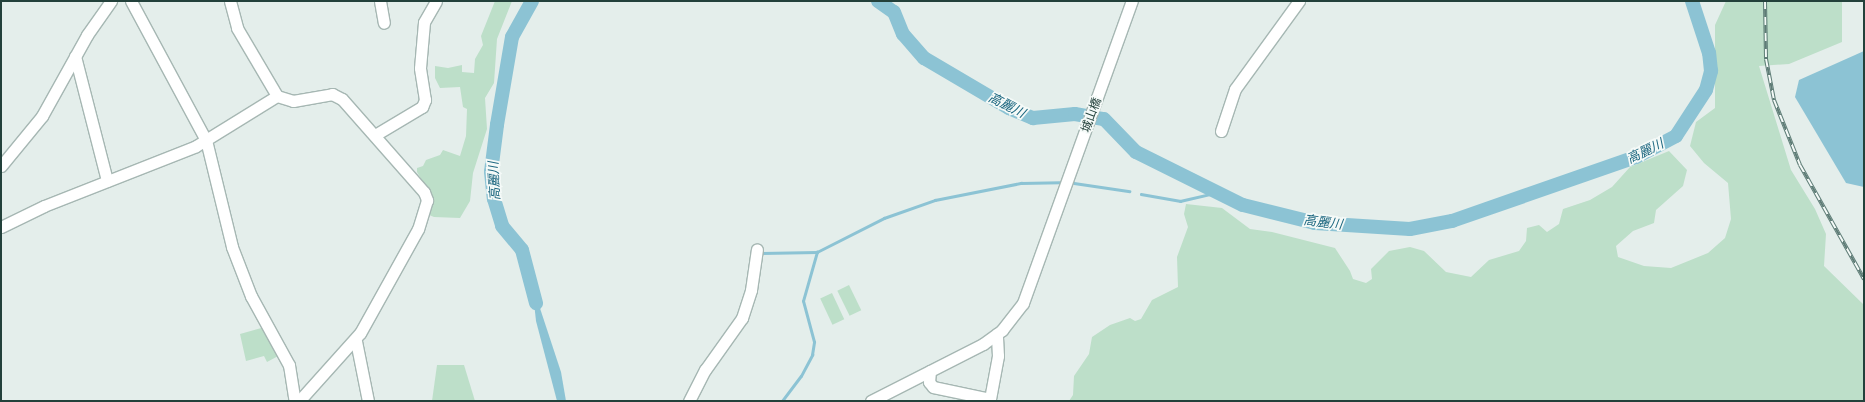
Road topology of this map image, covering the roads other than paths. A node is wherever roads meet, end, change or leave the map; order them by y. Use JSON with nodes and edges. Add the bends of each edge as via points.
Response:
{"nodes":[{"id":1,"x":112,"y":1,"type":"edge"},
{"id":2,"x":131,"y":1,"type":"edge"},
{"id":3,"x":230,"y":1,"type":"edge"},
{"id":4,"x":380,"y":1,"type":"edge"},
{"id":5,"x":436,"y":1,"type":"edge"},
{"id":6,"x":1132,"y":1,"type":"edge"},
{"id":7,"x":1299,"y":1,"type":"edge"},
{"id":8,"x":384,"y":23,"type":"dead end"},
{"id":9,"x":75,"y":56,"type":"junction"},
{"id":10,"x":276,"y":96,"type":"junction"},
{"id":11,"x":1221,"y":131,"type":"dead end"},
{"id":12,"x":375,"y":135,"type":"junction"},
{"id":13,"x":206,"y":140,"type":"junction"},
{"id":14,"x":1,"y":166,"type":"edge"},
{"id":15,"x":107,"y":181,"type":"junction"},
{"id":16,"x":1,"y":227,"type":"edge"},
{"id":17,"x":757,"y":249,"type":"dead end"},
{"id":18,"x":996,"y":334,"type":"junction"},
{"id":19,"x":356,"y":341,"type":"junction"},
{"id":20,"x":930,"y":371,"type":"junction"},
{"id":21,"x":295,"y":401,"type":"edge"},
{"id":22,"x":299,"y":401,"type":"edge"},
{"id":23,"x":368,"y":401,"type":"edge"},
{"id":24,"x":690,"y":401,"type":"edge"},
{"id":25,"x":871,"y":401,"type":"edge"}],
"edges":[{"from":1,"to":9,"type":"street","via":[[100,14]]},
{"from":2,"to":13,"type":"street"},
{"from":3,"to":10,"type":"street","via":[[237,28]]},
{"from":4,"to":8,"type":"street"},
{"from":5,"to":12,"type":"street","via":[[424,22],[420,68],[425,100],[422,107]]},
{"from":6,"to":18,"type":"street","name":"城山橋","via":[[1023,303]]},
{"from":7,"to":11,"type":"street","via":[[1235,89]]},
{"from":9,"to":14,"type":"street","via":[[42,116]]},
{"from":9,"to":15,"type":"street"},
{"from":10,"to":12,"type":"street","via":[[293,101],[332,94]]},
{"from":10,"to":13,"type":"street"},
{"from":12,"to":19,"type":"street","via":[[424,192],[427,200],[418,229]]},
{"from":13,"to":15,"type":"street"},
{"from":13,"to":21,"type":"street","via":[[232,247],[251,296],[289,365]]},
{"from":15,"to":16,"type":"street","via":[[44,206]]},
{"from":17,"to":24,"type":"street","via":[[747,307],[705,370]]},
{"from":18,"to":20,"type":"street","name":"城山橋"},
{"from":18,"to":20,"type":"street","via":[[998,356],[990,399],[933,388],[929,382]]},
{"from":19,"to":22,"type":"street","via":[[331,364]]},
{"from":19,"to":23,"type":"street"},
{"from":20,"to":25,"type":"street","name":"城山橋"}]}
